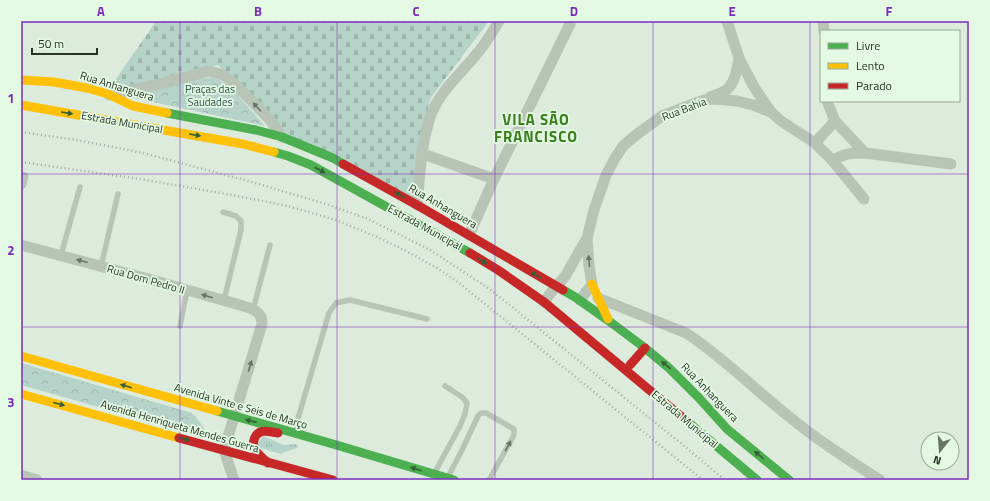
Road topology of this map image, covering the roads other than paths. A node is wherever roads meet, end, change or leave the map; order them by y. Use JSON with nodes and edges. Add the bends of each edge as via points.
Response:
{"nodes":[{"id":1,"x":499,"y":21,"type":"edge"},
{"id":2,"x":727,"y":21,"type":"edge"},
{"id":3,"x":570,"y":24,"type":"dead end"},
{"id":4,"x":739,"y":58,"type":"junction"},
{"id":5,"x":21,"y":80,"type":"edge"},
{"id":6,"x":109,"y":95,"type":"junction"},
{"id":7,"x":704,"y":100,"type":"junction"},
{"id":8,"x":827,"y":102,"type":"edge"},
{"id":9,"x":25,"y":106,"type":"edge"},
{"id":10,"x":771,"y":112,"type":"junction"},
{"id":11,"x":835,"y":121,"type":"junction"},
{"id":12,"x":282,"y":137,"type":"junction"},
{"id":13,"x":815,"y":143,"type":"junction"},
{"id":14,"x":865,"y":153,"type":"junction"},
{"id":15,"x":423,"y":154,"type":"junction"},
{"id":16,"x":833,"y":161,"type":"junction"},
{"id":17,"x":951,"y":164,"type":"dead end"},
{"id":18,"x":494,"y":179,"type":"junction"},
{"id":19,"x":80,"y":187,"type":"dead end"},
{"id":20,"x":118,"y":194,"type":"dead end"},
{"id":21,"x":864,"y":199,"type":"dead end"},
{"id":22,"x":417,"y":205,"type":"junction"},
{"id":23,"x":223,"y":212,"type":"dead end"},
{"id":24,"x":469,"y":235,"type":"junction"},
{"id":25,"x":587,"y":238,"type":"junction"},
{"id":26,"x":21,"y":245,"type":"edge"},
{"id":27,"x":270,"y":245,"type":"dead end"},
{"id":28,"x":61,"y":255,"type":"junction"},
{"id":29,"x":101,"y":266,"type":"junction"},
{"id":30,"x":592,"y":284,"type":"junction"},
{"id":31,"x":556,"y":286,"type":"junction"},
{"id":32,"x":187,"y":290,"type":"junction"},
{"id":33,"x":578,"y":298,"type":"junction"},
{"id":34,"x":598,"y":298,"type":"junction"},
{"id":35,"x":224,"y":300,"type":"junction"},
{"id":36,"x":548,"y":305,"type":"junction"},
{"id":37,"x":253,"y":310,"type":"junction"},
{"id":38,"x":427,"y":319,"type":"dead end"},
{"id":39,"x":609,"y":321,"type":"junction"},
{"id":40,"x":180,"y":326,"type":"dead end"},
{"id":41,"x":588,"y":338,"type":"junction"},
{"id":42,"x":645,"y":348,"type":"junction"},
{"id":43,"x":21,"y":356,"type":"edge"},
{"id":44,"x":630,"y":365,"type":"junction"},
{"id":45,"x":445,"y":386,"type":"dead end"},
{"id":46,"x":21,"y":394,"type":"edge"},
{"id":47,"x":235,"y":417,"type":"junction"},
{"id":48,"x":294,"y":434,"type":"junction"},
{"id":49,"x":718,"y":447,"type":"junction"},
{"id":50,"x":224,"y":450,"type":"junction"},
{"id":51,"x":268,"y":463,"type":"junction"},
{"id":52,"x":434,"y":474,"type":"junction"},
{"id":53,"x":23,"y":477,"type":"edge"},
{"id":54,"x":451,"y":479,"type":"edge"},
{"id":55,"x":37,"y":480,"type":"edge"},
{"id":56,"x":234,"y":480,"type":"edge"},
{"id":57,"x":333,"y":480,"type":"edge"},
{"id":58,"x":489,"y":480,"type":"edge"},
{"id":59,"x":756,"y":480,"type":"edge"},
{"id":60,"x":789,"y":480,"type":"edge"},
{"id":61,"x":880,"y":480,"type":"edge"}],
"edges":[{"from":1,"to":15,"type":"street","via":[[477,55],[441,96],[433,110],[427,127]]},
{"from":2,"to":4,"type":"street"},
{"from":3,"to":18,"type":"street"},
{"from":4,"to":7,"type":"street","via":[[736,74],[730,86]]},
{"from":4,"to":10,"type":"street"},
{"from":5,"to":6,"type":"main road","name":"Rua Anhanguera","via":[[74,85]]},
{"from":6,"to":12,"type":"main road","name":"Rua Anhanguera","via":[[145,109]]},
{"from":12,"to":6,"type":"street","one_way":true,"via":[[270,120],[240,89],[218,73],[209,71]]},
{"from":7,"to":10,"type":"street","name":"Rua Bahia","via":[[737,101]]},
{"from":7,"to":25,"type":"street","name":"Rua Bahia","via":[[662,116],[623,146],[606,175]]},
{"from":8,"to":11,"type":"street"},
{"from":9,"to":36,"type":"main road","name":"Estrada Municipal","one_way":true,"via":[[217,139],[288,156],[311,165],[459,246]]},
{"from":10,"to":13,"type":"street","name":"Rua Bahia"},
{"from":11,"to":13,"type":"street"},
{"from":11,"to":14,"type":"street"},
{"from":22,"to":12,"type":"main road","name":"Rua Anhanguera","one_way":true,"via":[[333,158]]},
{"from":13,"to":16,"type":"street","name":"Rua Bahia"},
{"from":14,"to":16,"type":"street","via":[[851,153]]},
{"from":14,"to":17,"type":"street"},
{"from":15,"to":18,"type":"street"},
{"from":15,"to":22,"type":"street"},
{"from":16,"to":21,"type":"street","name":"Rua Bahia"},
{"from":18,"to":24,"type":"street"},
{"from":19,"to":28,"type":"lane"},
{"from":20,"to":29,"type":"lane"},
{"from":22,"to":24,"type":"main road","name":"Rua Anhanguera"},
{"from":23,"to":35,"type":"lane","via":[[236,216],[241,221]]},
{"from":31,"to":24,"type":"main road","name":"Rua Anhanguera","one_way":true},
{"from":30,"to":25,"type":"street","one_way":true},
{"from":25,"to":31,"type":"street","via":[[566,275]]},
{"from":26,"to":28,"type":"street","name":"Rua Dom Pedro II"},
{"from":27,"to":37,"type":"lane"},
{"from":29,"to":28,"type":"street","name":"Rua Dom Pedro II","one_way":true},
{"from":29,"to":32,"type":"street","name":"Rua Dom Pedro II"},
{"from":30,"to":33,"type":"street"},
{"from":30,"to":34,"type":"main road"},
{"from":31,"to":33,"type":"main road","name":"Rua Anhanguera"},
{"from":31,"to":36,"type":"street"},
{"from":35,"to":32,"type":"street","name":"Rua Dom Pedro II","one_way":true},
{"from":32,"to":40,"type":"lane"},
{"from":33,"to":36,"type":"main road","via":[[566,296]]},
{"from":33,"to":39,"type":"main road","name":"Rua Anhanguera"},
{"from":34,"to":39,"type":"main road"},
{"from":34,"to":61,"type":"street","via":[[698,340],[798,424]]},
{"from":35,"to":37,"type":"street","name":"Rua Dom Pedro II"},
{"from":36,"to":41,"type":"main road","name":"Estrada Municipal"},
{"from":47,"to":37,"type":"street","one_way":true,"via":[[262,324],[260,314]]},
{"from":38,"to":48,"type":"lane","via":[[350,300],[336,303],[329,312]]},
{"from":39,"to":42,"type":"main road","name":"Rua Anhanguera"},
{"from":41,"to":44,"type":"main road","via":[[603,344]]},
{"from":41,"to":49,"type":"main road","name":"Estrada Municipal"},
{"from":42,"to":44,"type":"main road"},
{"from":60,"to":42,"type":"main road","name":"Rua Anhanguera","one_way":true,"via":[[728,428],[669,368]]},
{"from":47,"to":43,"type":"main road","name":"Avenida Vinte e Seis de Março","one_way":true},
{"from":44,"to":49,"type":"main road","via":[[704,429]]},
{"from":45,"to":52,"type":"lane","via":[[462,396],[467,403],[463,420]]},
{"from":46,"to":50,"type":"main road","name":"Avenida Henriqueta Mendes Guerra","one_way":true},
{"from":48,"to":47,"type":"main road","name":"Avenida Vinte e Seis de Março","one_way":true},
{"from":47,"to":50,"type":"street"},
{"from":48,"to":51,"type":"main road","via":[[263,431],[257,434],[253,442],[254,447]]},
{"from":52,"to":48,"type":"main road","name":"Avenida Vinte e Seis de Março","one_way":true},
{"from":49,"to":59,"type":"main road","name":"Estrada Municipal"},
{"from":50,"to":51,"type":"main road","name":"Avenida Henriqueta Mendes Guerra"},
{"from":50,"to":56,"type":"street"},
{"from":51,"to":57,"type":"main road","name":"Avenida Henriqueta Mendes Guerra"},
{"from":52,"to":54,"type":"main road","name":"Avenida Vinte e Seis de Março"},
{"from":53,"to":55,"type":"street"},
{"from":58,"to":54,"type":"lane","one_way":true,"via":[[513,437],[514,429],[486,413],[478,416]]}]}
